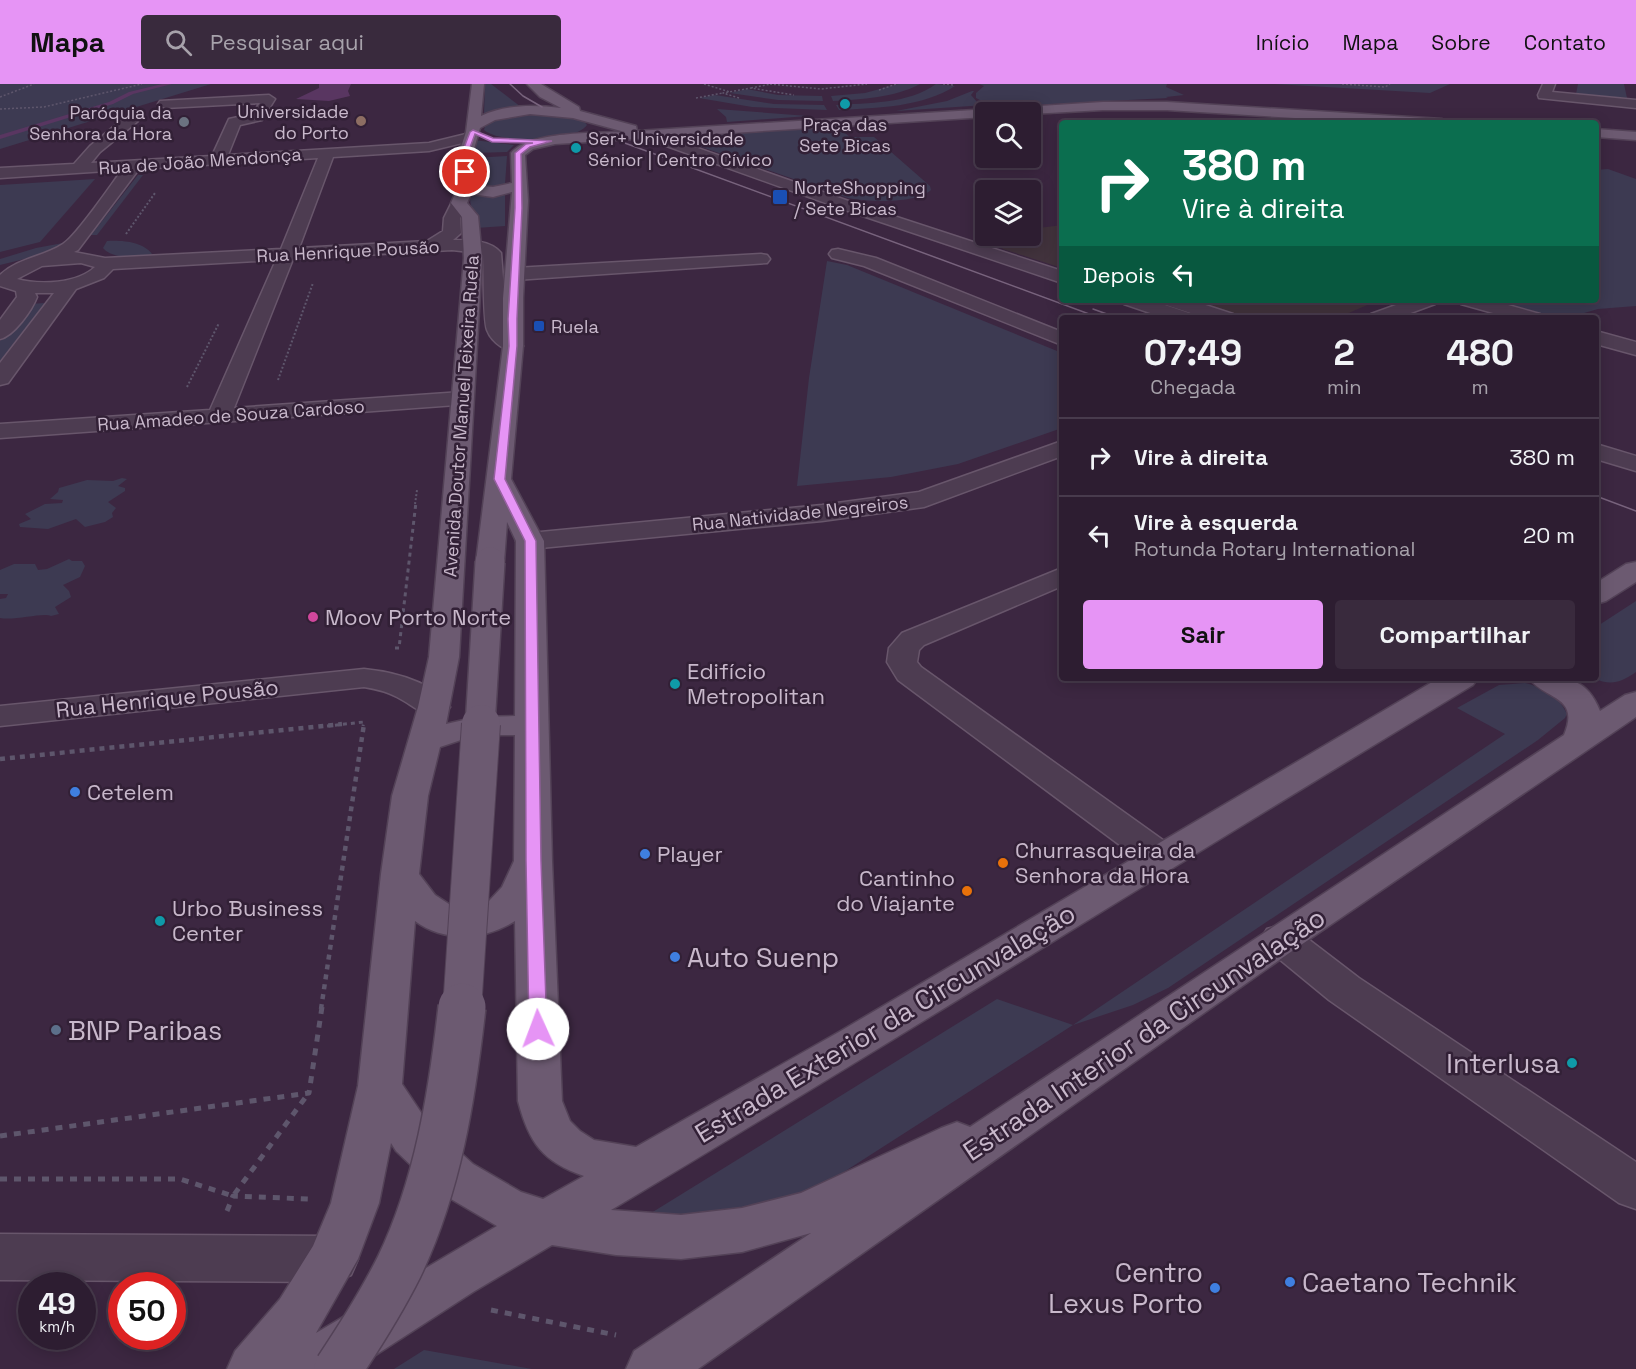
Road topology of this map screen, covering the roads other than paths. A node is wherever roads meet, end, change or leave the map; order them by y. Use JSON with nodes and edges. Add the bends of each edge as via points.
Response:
{"nodes":[{"id":1,"x":478,"y":84,"type":"edge"},
{"id":2,"x":532,"y":84,"type":"edge"},
{"id":3,"x":1549,"y":84,"type":"edge"},
{"id":4,"x":165,"y":104,"type":"dead end"},
{"id":5,"x":1636,"y":104,"type":"edge"},
{"id":6,"x":1041,"y":110,"type":"edge"},
{"id":7,"x":975,"y":114,"type":"edge"},
{"id":8,"x":133,"y":118,"type":"dead end"},
{"id":9,"x":593,"y":118,"type":"junction"},
{"id":10,"x":1393,"y":120,"type":"edge"},
{"id":11,"x":704,"y":131,"type":"junction"},
{"id":12,"x":476,"y":133,"type":"junction"},
{"id":13,"x":1599,"y":133,"type":"edge"},
{"id":14,"x":646,"y":134,"type":"junction"},
{"id":15,"x":1636,"y":136,"type":"edge"},
{"id":16,"x":553,"y":141,"type":"junction"},
{"id":17,"x":511,"y":142,"type":"dead end"},
{"id":18,"x":429,"y":147,"type":"junction"},
{"id":19,"x":682,"y":148,"type":"junction"},
{"id":20,"x":327,"y":153,"type":"junction"},
{"id":21,"x":465,"y":153,"type":"junction"},
{"id":22,"x":218,"y":160,"type":"junction"},
{"id":23,"x":134,"y":165,"type":"junction"},
{"id":24,"x":79,"y":168,"type":"junction"},
{"id":25,"x":0,"y":174,"type":"edge"},
{"id":26,"x":519,"y":186,"type":"junction"},
{"id":27,"x":462,"y":196,"type":"junction"},
{"id":28,"x":99,"y":244,"type":"dead end"},
{"id":29,"x":431,"y":246,"type":"junction"},
{"id":30,"x":473,"y":252,"type":"junction"},
{"id":31,"x":838,"y":254,"type":"dead end"},
{"id":32,"x":287,"y":257,"type":"junction"},
{"id":33,"x":761,"y":259,"type":"dead end"},
{"id":34,"x":47,"y":260,"type":"junction"},
{"id":35,"x":96,"y":266,"type":"junction"},
{"id":36,"x":19,"y":268,"type":"junction"},
{"id":37,"x":0,"y":271,"type":"edge"},
{"id":38,"x":514,"y":274,"type":"junction"},
{"id":39,"x":1059,"y":276,"type":"edge"},
{"id":40,"x":70,"y":284,"type":"junction"},
{"id":41,"x":24,"y":287,"type":"junction"},
{"id":42,"x":1140,"y":303,"type":"edge"},
{"id":43,"x":1179,"y":303,"type":"edge"},
{"id":44,"x":1420,"y":303,"type":"edge"},
{"id":45,"x":1479,"y":303,"type":"edge"},
{"id":46,"x":1176,"y":315,"type":"edge"},
{"id":47,"x":1217,"y":315,"type":"edge"},
{"id":48,"x":1386,"y":315,"type":"edge"},
{"id":49,"x":1522,"y":315,"type":"edge"},
{"id":50,"x":0,"y":333,"type":"edge"},
{"id":51,"x":1059,"y":338,"type":"edge"},
{"id":52,"x":1599,"y":338,"type":"edge"},
{"id":53,"x":513,"y":346,"type":"junction"},
{"id":54,"x":1636,"y":349,"type":"edge"},
{"id":55,"x":0,"y":378,"type":"edge"},
{"id":56,"x":462,"y":399,"type":"junction"},
{"id":57,"x":219,"y":416,"type":"junction"},
{"id":58,"x":0,"y":431,"type":"edge"},
{"id":59,"x":1059,"y":449,"type":"edge"},
{"id":60,"x":1599,"y":452,"type":"edge"},
{"id":61,"x":1636,"y":464,"type":"edge"},
{"id":62,"x":510,"y":552,"type":"junction"},
{"id":63,"x":1636,"y":570,"type":"edge"},
{"id":64,"x":1059,"y":577,"type":"edge"},
{"id":65,"x":1599,"y":593,"type":"edge"},
{"id":66,"x":1552,"y":681,"type":"edge"},
{"id":67,"x":1450,"y":685,"type":"edge"},
{"id":68,"x":1636,"y":702,"type":"edge"},
{"id":69,"x":0,"y":716,"type":"edge"},
{"id":70,"x":429,"y":724,"type":"junction"},
{"id":71,"x":532,"y":727,"type":"junction"},
{"id":72,"x":1577,"y":743,"type":"junction"},
{"id":73,"x":1161,"y":857,"type":"junction"},
{"id":74,"x":533,"y":861,"type":"junction"},
{"id":75,"x":399,"y":874,"type":"junction"},
{"id":76,"x":1281,"y":939,"type":"junction"},
{"id":77,"x":380,"y":1086,"type":"junction"},
{"id":78,"x":1041,"y":1104,"type":"junction"},
{"id":79,"x":643,"y":1168,"type":"junction"},
{"id":80,"x":1636,"y":1188,"type":"edge"},
{"id":81,"x":549,"y":1223,"type":"junction"},
{"id":82,"x":0,"y":1257,"type":"edge"},
{"id":83,"x":333,"y":1259,"type":"junction"},
{"id":84,"x":639,"y":1353,"type":"edge"},
{"id":85,"x":254,"y":1369,"type":"edge"},
{"id":86,"x":307,"y":1369,"type":"edge"},
{"id":87,"x":338,"y":1369,"type":"edge"}],
"edges":[{"from":1,"to":12,"type":"main road","name":"Avenida Doutor Manuel Teixeira Ruela"},
{"from":2,"to":9,"type":"main road"},
{"from":3,"to":5,"type":"street","via":[[1545,95]]},
{"from":4,"to":22,"type":"street","via":[[269,99],[256,117],[234,122]]},
{"from":6,"to":10,"type":"main road","via":[[1167,106]]},
{"from":7,"to":11,"type":"main road"},
{"from":8,"to":24,"type":"street","via":[[95,149]]},
{"from":9,"to":12,"type":"main road","via":[[562,112],[525,112],[492,117]]},
{"from":9,"to":14,"type":"main road"},
{"from":9,"to":16,"type":"main road","via":[[598,125],[594,130]]},
{"from":11,"to":14,"type":"main road"},
{"from":11,"to":19,"type":"street","via":[[683,138]]},
{"from":12,"to":18,"type":"street","name":"Rua de João Mendonça"},
{"from":12,"to":21,"type":"main road","name":"Avenida Doutor Manuel Teixeira Ruela"},
{"from":13,"to":15,"type":"main road"},
{"from":14,"to":16,"type":"main road"},
{"from":14,"to":19,"type":"street"},
{"from":16,"to":17,"type":"main road"},
{"from":16,"to":26,"type":"main road","name":"Avenida Doutor Manuel Teixeira Ruela","via":[[528,146],[518,153]]},
{"from":18,"to":20,"type":"street","name":"Rua de João Mendonça"},
{"from":18,"to":21,"type":"street"},
{"from":19,"to":39,"type":"street"},
{"from":20,"to":22,"type":"street","name":"Rua de João Mendonça"},
{"from":20,"to":32,"type":"street"},
{"from":21,"to":27,"type":"main road","name":"Avenida Doutor Manuel Teixeira Ruela"},
{"from":22,"to":23,"type":"street","name":"Rua de João Mendonça","via":[[156,177]]},
{"from":23,"to":24,"type":"street","name":"Rua de João Mendonça"},
{"from":23,"to":34,"type":"street","via":[[72,246]]},
{"from":24,"to":25,"type":"street","name":"Rua de João Mendonça"},
{"from":26,"to":27,"type":"main road"},
{"from":26,"to":38,"type":"main road","name":"Avenida Doutor Manuel Teixeira Ruela"},
{"from":27,"to":29,"type":"street","via":[[452,218],[452,233]]},
{"from":27,"to":30,"type":"main road","name":"Avenida Doutor Manuel Teixeira Ruela","via":[[470,216]]},
{"from":28,"to":35,"type":"street"},
{"from":29,"to":30,"type":"street","name":"Rua Henrique Pousão"},
{"from":29,"to":32,"type":"street","name":"Rua Henrique Pousão"},
{"from":30,"to":32,"type":"street","name":"Rua Henrique Pousão"},
{"from":30,"to":53,"type":"street","name":"Rua Henrique Pousão","via":[[486,249],[492,253],[497,330]]},
{"from":30,"to":56,"type":"main road","name":"Avenida Doutor Manuel Teixeira Ruela"},
{"from":31,"to":51,"type":"street","via":[[870,262]]},
{"from":32,"to":35,"type":"street","name":"Rua Henrique Pousão","via":[[147,268]]},
{"from":32,"to":57,"type":"street"},
{"from":33,"to":38,"type":"street"},
{"from":34,"to":35,"type":"street"},
{"from":34,"to":36,"type":"street"},
{"from":35,"to":40,"type":"street"},
{"from":36,"to":37,"type":"street"},
{"from":36,"to":41,"type":"street","via":[[7,282]]},
{"from":38,"to":53,"type":"main road","name":"Avenida Doutor Manuel Teixeira Ruela"},
{"from":40,"to":41,"type":"street"},
{"from":40,"to":55,"type":"street"},
{"from":41,"to":50,"type":"street","via":[[25,302]]},
{"from":42,"to":46,"type":"street"},
{"from":43,"to":47,"type":"street"},
{"from":44,"to":48,"type":"street"},
{"from":45,"to":49,"type":"street"},
{"from":52,"to":54,"type":"street"},
{"from":53,"to":62,"type":"main road","name":"Avenida Doutor Manuel Teixeira Ruela","via":[[500,479]]},
{"from":56,"to":57,"type":"street","name":"Rua Amadeo de Souza Cardoso"},
{"from":56,"to":70,"type":"main road","name":"Avenida Doutor Manuel Teixeira Ruela","via":[[444,657]]},
{"from":57,"to":58,"type":"street","name":"Rua Amadeo de Souza Cardoso"},
{"from":59,"to":62,"type":"street","name":"Rua Natividade Negreiros","via":[[924,500]]},
{"from":60,"to":61,"type":"street"},
{"from":62,"to":71,"type":"main road","name":"Avenida Doutor Manuel Teixeira Ruela"},
{"from":62,"to":87,"type":"main road","bridge":true,"via":[[449,1095],[425,1198],[406,1252],[372,1318]]},
{"from":63,"to":65,"type":"main road"},
{"from":64,"to":73,"type":"street","via":[[913,639],[904,648],[902,662],[909,673]]},
{"from":66,"to":72,"type":"main road","via":[[1565,687],[1583,707],[1585,730]]},
{"from":67,"to":73,"type":"main road","name":"Estrada Exterior da Circunvalação"},
{"from":68,"to":72,"type":"main road","name":"Estrada Interior da Circunvalação"},
{"from":69,"to":70,"type":"street","name":"Rua Henrique Pousão","via":[[363,678],[399,685]]},
{"from":70,"to":71,"type":"main road"},
{"from":70,"to":75,"type":"main road","name":"Avenida Doutor Manuel Teixeira Ruela","via":[[410,795]]},
{"from":71,"to":74,"type":"main road","name":"Avenida Doutor Manuel Teixeira Ruela"},
{"from":72,"to":76,"type":"main road","name":"Estrada Interior da Circunvalação"},
{"from":73,"to":79,"type":"main road","name":"Estrada Exterior da Circunvalação"},
{"from":74,"to":75,"type":"main road","name":"Avenida Doutor Manuel Teixeira Ruela","via":[[507,906],[491,919],[471,923],[451,922],[432,914],[419,904]]},
{"from":74,"to":79,"type":"main road","name":"Avenida Doutor Manuel Teixeira Ruela","via":[[543,1118],[553,1136],[571,1151],[604,1163]]},
{"from":75,"to":77,"type":"main road","name":"Avenida Doutor Manuel Teixeira Ruela"},
{"from":76,"to":78,"type":"main road","name":"Estrada Interior da Circunvalação"},
{"from":76,"to":80,"type":"street","via":[[1344,989]]},
{"from":77,"to":81,"type":"main road","via":[[412,1137],[456,1178],[506,1208]]},
{"from":77,"to":83,"type":"main road","name":"Avenida Doutor Manuel Teixeira Ruela","via":[[355,1203]]},
{"from":78,"to":81,"type":"main road","via":[[809,1212],[742,1230],[681,1237]]},
{"from":78,"to":84,"type":"main road","name":"Estrada Interior da Circunvalação"},
{"from":79,"to":81,"type":"main road","name":"Estrada Exterior da Circunvalação"},
{"from":81,"to":86,"type":"main road","name":"Estrada Exterior da Circunvalação","via":[[455,1276]]},
{"from":82,"to":83,"type":"street"},
{"from":83,"to":85,"type":"main road","name":"Avenida Doutor Manuel Teixeira Ruela","via":[[298,1316]]}]}
